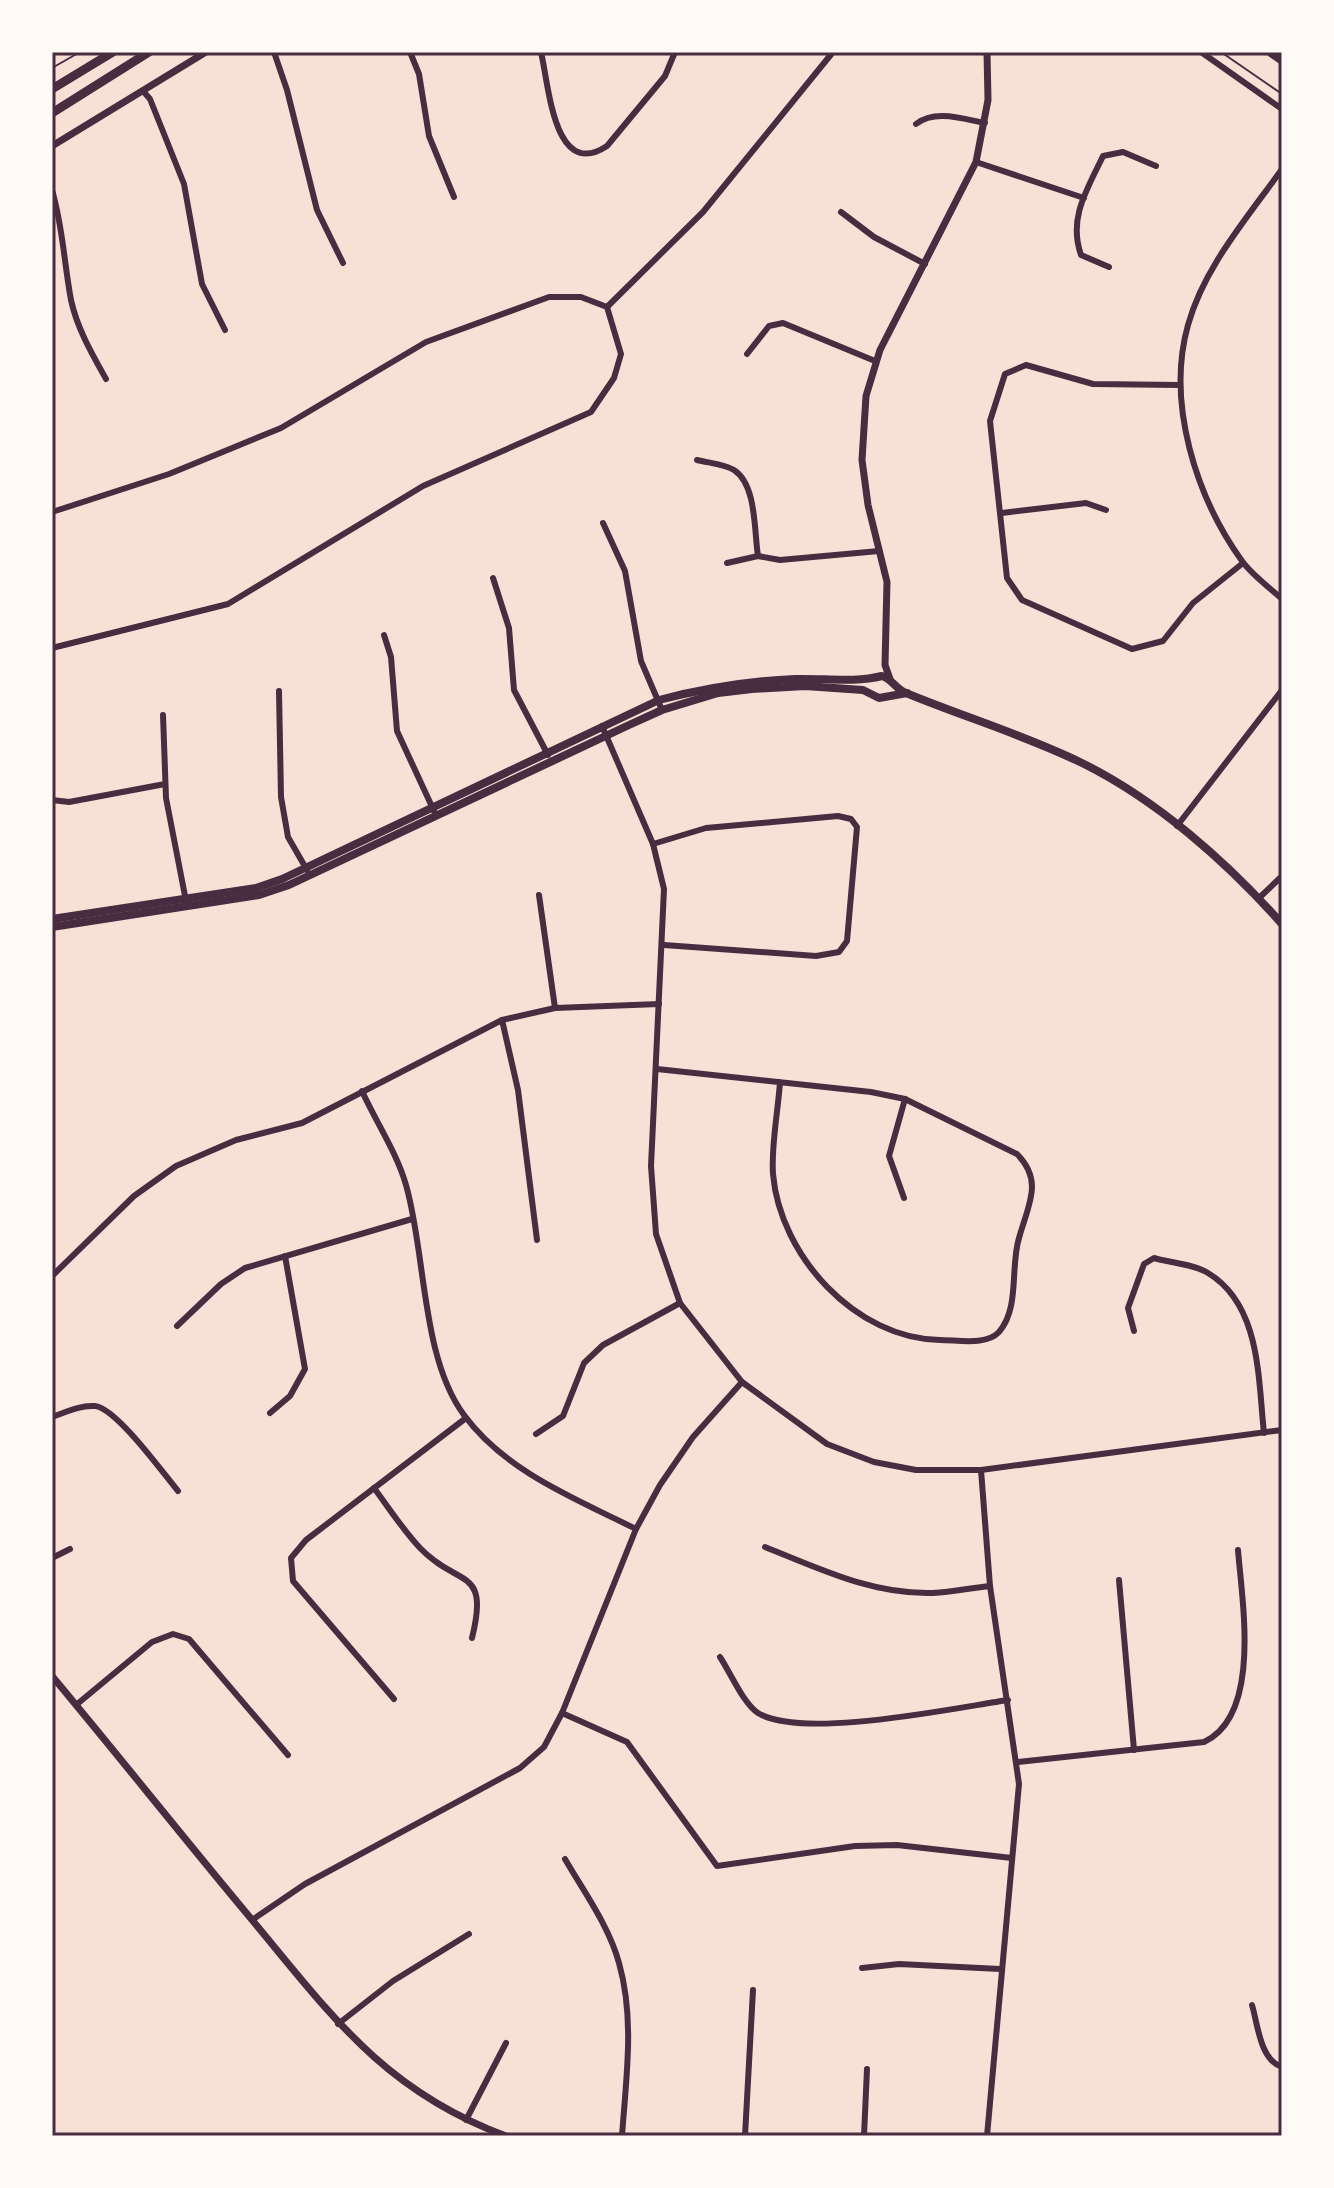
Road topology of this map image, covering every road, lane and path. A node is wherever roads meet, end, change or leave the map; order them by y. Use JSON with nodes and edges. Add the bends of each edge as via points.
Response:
{"nodes":[{"id":1,"x":80,"y":52,"type":"edge"},
{"id":2,"x":113,"y":52,"type":"edge"},
{"id":3,"x":149,"y":52,"type":"edge"},
{"id":4,"x":206,"y":52,"type":"edge"},
{"id":5,"x":274,"y":52,"type":"edge"},
{"id":6,"x":410,"y":52,"type":"edge"},
{"id":7,"x":541,"y":52,"type":"edge"},
{"id":8,"x":675,"y":52,"type":"edge"},
{"id":9,"x":833,"y":52,"type":"edge"},
{"id":10,"x":987,"y":52,"type":"edge"},
{"id":11,"x":1201,"y":52,"type":"edge"},
{"id":12,"x":1221,"y":52,"type":"edge"},
{"id":13,"x":1272,"y":52,"type":"edge"},
{"id":14,"x":1282,"y":59,"type":"edge"},
{"id":15,"x":52,"y":68,"type":"edge"},
{"id":16,"x":52,"y":89,"type":"edge"},
{"id":17,"x":143,"y":91,"type":"junction"},
{"id":18,"x":1282,"y":94,"type":"edge"},
{"id":19,"x":1282,"y":109,"type":"edge"},
{"id":20,"x":52,"y":113,"type":"edge"},
{"id":21,"x":986,"y":123,"type":"junction"},
{"id":22,"x":916,"y":124,"type":"dead end"},
{"id":23,"x":52,"y":146,"type":"edge"},
{"id":24,"x":976,"y":162,"type":"junction"},
{"id":25,"x":1156,"y":166,"type":"dead end"},
{"id":26,"x":1282,"y":169,"type":"edge"},
{"id":27,"x":52,"y":190,"type":"edge"},
{"id":28,"x":454,"y":197,"type":"dead end"},
{"id":29,"x":1084,"y":198,"type":"junction"},
{"id":30,"x":841,"y":212,"type":"dead end"},
{"id":31,"x":343,"y":263,"type":"dead end"},
{"id":32,"x":925,"y":264,"type":"junction"},
{"id":33,"x":1109,"y":267,"type":"dead end"},
{"id":34,"x":607,"y":307,"type":"junction"},
{"id":35,"x":225,"y":330,"type":"dead end"},
{"id":36,"x":747,"y":354,"type":"dead end"},
{"id":37,"x":875,"y":361,"type":"junction"},
{"id":38,"x":106,"y":379,"type":"dead end"},
{"id":39,"x":1179,"y":385,"type":"junction"},
{"id":40,"x":697,"y":460,"type":"dead end"},
{"id":41,"x":1106,"y":510,"type":"dead end"},
{"id":42,"x":52,"y":512,"type":"edge"},
{"id":43,"x":1002,"y":513,"type":"junction"},
{"id":44,"x":603,"y":523,"type":"dead end"},
{"id":45,"x":879,"y":551,"type":"junction"},
{"id":46,"x":758,"y":556,"type":"junction"},
{"id":47,"x":727,"y":563,"type":"dead end"},
{"id":48,"x":1243,"y":563,"type":"junction"},
{"id":49,"x":493,"y":578,"type":"dead end"},
{"id":50,"x":1282,"y":599,"type":"edge"},
{"id":51,"x":384,"y":635,"type":"dead end"},
{"id":52,"x":52,"y":648,"type":"edge"},
{"id":53,"x":885,"y":665,"type":"junction"},
{"id":54,"x":876,"y":678,"type":"junction"},
{"id":55,"x":891,"y":682,"type":"junction"},
{"id":56,"x":1282,"y":690,"type":"edge"},
{"id":57,"x":279,"y":691,"type":"dead end"},
{"id":58,"x":872,"y":693,"type":"junction"},
{"id":59,"x":907,"y":693,"type":"junction"},
{"id":60,"x":888,"y":697,"type":"junction"},
{"id":61,"x":660,"y":705,"type":"junction"},
{"id":62,"x":163,"y":715,"type":"dead end"},
{"id":63,"x":602,"y":726,"type":"junction"},
{"id":64,"x":607,"y":736,"type":"junction"},
{"id":65,"x":549,"y":758,"type":"junction"},
{"id":66,"x":165,"y":784,"type":"junction"},
{"id":67,"x":52,"y":800,"type":"edge"},
{"id":68,"x":434,"y":812,"type":"junction"},
{"id":69,"x":1177,"y":826,"type":"junction"},
{"id":70,"x":653,"y":844,"type":"junction"},
{"id":71,"x":308,"y":872,"type":"junction"},
{"id":72,"x":1282,"y":876,"type":"edge"},
{"id":73,"x":539,"y":895,"type":"dead end"},
{"id":74,"x":1259,"y":898,"type":"junction"},
{"id":75,"x":186,"y":904,"type":"junction"},
{"id":76,"x":52,"y":919,"type":"edge"},
{"id":77,"x":1282,"y":924,"type":"edge"},
{"id":78,"x":52,"y":927,"type":"edge"},
{"id":79,"x":664,"y":945,"type":"junction"},
{"id":80,"x":659,"y":1004,"type":"junction"},
{"id":81,"x":555,"y":1008,"type":"junction"},
{"id":82,"x":502,"y":1020,"type":"junction"},
{"id":83,"x":657,"y":1069,"type":"junction"},
{"id":84,"x":780,"y":1082,"type":"junction"},
{"id":85,"x":362,"y":1091,"type":"junction"},
{"id":86,"x":905,"y":1099,"type":"junction"},
{"id":87,"x":904,"y":1198,"type":"dead end"},
{"id":88,"x":412,"y":1219,"type":"junction"},
{"id":89,"x":537,"y":1240,"type":"dead end"},
{"id":90,"x":285,"y":1256,"type":"junction"},
{"id":91,"x":52,"y":1276,"type":"edge"},
{"id":92,"x":680,"y":1303,"type":"junction"},
{"id":93,"x":177,"y":1326,"type":"dead end"},
{"id":94,"x":1134,"y":1331,"type":"dead end"},
{"id":95,"x":742,"y":1382,"type":"junction"},
{"id":96,"x":270,"y":1413,"type":"dead end"},
{"id":97,"x":52,"y":1417,"type":"edge"},
{"id":98,"x":466,"y":1418,"type":"junction"},
{"id":99,"x":1282,"y":1430,"type":"edge"},
{"id":100,"x":1264,"y":1433,"type":"junction"},
{"id":101,"x":536,"y":1434,"type":"dead end"},
{"id":102,"x":981,"y":1470,"type":"junction"},
{"id":103,"x":374,"y":1488,"type":"junction"},
{"id":104,"x":178,"y":1491,"type":"dead end"},
{"id":105,"x":636,"y":1529,"type":"junction"},
{"id":106,"x":765,"y":1547,"type":"dead end"},
{"id":107,"x":70,"y":1549,"type":"dead end"},
{"id":108,"x":1238,"y":1550,"type":"dead end"},
{"id":109,"x":52,"y":1558,"type":"edge"},
{"id":110,"x":1119,"y":1580,"type":"dead end"},
{"id":111,"x":990,"y":1586,"type":"junction"},
{"id":112,"x":472,"y":1638,"type":"dead end"},
{"id":113,"x":720,"y":1657,"type":"dead end"},
{"id":114,"x":52,"y":1676,"type":"edge"},
{"id":115,"x":394,"y":1699,"type":"dead end"},
{"id":116,"x":1008,"y":1700,"type":"junction"},
{"id":117,"x":76,"y":1705,"type":"junction"},
{"id":118,"x":562,"y":1713,"type":"junction"},
{"id":119,"x":1134,"y":1750,"type":"junction"},
{"id":120,"x":288,"y":1755,"type":"dead end"},
{"id":121,"x":1018,"y":1762,"type":"junction"},
{"id":122,"x":1012,"y":1858,"type":"junction"},
{"id":123,"x":565,"y":1859,"type":"dead end"},
{"id":124,"x":252,"y":1920,"type":"junction"},
{"id":125,"x":469,"y":1934,"type":"dead end"},
{"id":126,"x":862,"y":1968,"type":"dead end"},
{"id":127,"x":1000,"y":1969,"type":"junction"},
{"id":128,"x":753,"y":1990,"type":"dead end"},
{"id":129,"x":1252,"y":2005,"type":"dead end"},
{"id":130,"x":338,"y":2024,"type":"junction"},
{"id":131,"x":506,"y":2043,"type":"dead end"},
{"id":132,"x":1282,"y":2067,"type":"edge"},
{"id":133,"x":867,"y":2069,"type":"dead end"},
{"id":134,"x":466,"y":2120,"type":"junction"},
{"id":135,"x":506,"y":2136,"type":"edge"},
{"id":136,"x":622,"y":2136,"type":"edge"},
{"id":137,"x":745,"y":2136,"type":"edge"},
{"id":138,"x":864,"y":2136,"type":"edge"},
{"id":139,"x":987,"y":2136,"type":"edge"}],
"edges":[{"from":1,"to":15,"type":"path"},
{"from":2,"to":16,"type":"main road"},
{"from":3,"to":20,"type":"main road"},
{"from":4,"to":17,"type":"street"},
{"from":5,"to":31,"type":"street","via":[[317,210]]},
{"from":6,"to":28,"type":"street","via":[[429,136]]},
{"from":7,"to":8,"type":"street","via":[[562,142],[575,154],[595,155],[665,76]]},
{"from":9,"to":34,"type":"street","via":[[703,212]]},
{"from":10,"to":21,"type":"street"},
{"from":11,"to":19,"type":"street"},
{"from":12,"to":18,"type":"path"},
{"from":13,"to":14,"type":"highway"},
{"from":17,"to":23,"type":"street"},
{"from":17,"to":35,"type":"street","via":[[184,184],[202,284]]},
{"from":21,"to":22,"type":"street","via":[[942,116],[924,117]]},
{"from":21,"to":24,"type":"street"},
{"from":24,"to":29,"type":"street"},
{"from":24,"to":32,"type":"street"},
{"from":25,"to":29,"type":"street","via":[[1123,152],[1103,156]]},
{"from":26,"to":39,"type":"street","via":[[1217,261],[1188,324]]},
{"from":27,"to":38,"type":"street","via":[[72,302]]},
{"from":29,"to":33,"type":"street","via":[[1073,233],[1081,255]]},
{"from":30,"to":32,"type":"street"},
{"from":32,"to":37,"type":"street"},
{"from":34,"to":42,"type":"street","via":[[581,297],[549,297],[426,342],[281,428],[169,474]]},
{"from":34,"to":52,"type":"street","via":[[621,354],[614,378],[591,412],[423,486],[228,604]]},
{"from":36,"to":37,"type":"street","via":[[769,326],[783,323]]},
{"from":37,"to":45,"type":"street","via":[[866,396],[862,460]]},
{"from":39,"to":43,"type":"street","via":[[1093,384],[1026,365],[1005,374],[990,421]]},
{"from":39,"to":48,"type":"street","via":[[1191,454],[1216,517]]},
{"from":40,"to":46,"type":"street","via":[[740,474],[749,490]]},
{"from":41,"to":43,"type":"street","via":[[1086,503]]},
{"from":43,"to":48,"type":"street","via":[[1007,578],[1022,600],[1132,649],[1163,641],[1193,603]]},
{"from":44,"to":61,"type":"street","via":[[625,571],[641,661]]},
{"from":45,"to":46,"type":"street","via":[[780,560]]},
{"from":45,"to":53,"type":"street","via":[[887,582]]},
{"from":46,"to":47,"type":"street"},
{"from":48,"to":50,"type":"street"},
{"from":49,"to":65,"type":"street","via":[[509,628],[514,690]]},
{"from":51,"to":68,"type":"street","via":[[397,731]]},
{"from":53,"to":54,"type":"street"},
{"from":53,"to":55,"type":"street"},
{"from":54,"to":55,"type":"main road"},
{"from":54,"to":58,"type":"main road"},
{"from":54,"to":61,"type":"main road","via":[[752,681],[715,686]]},
{"from":55,"to":59,"type":"main road"},
{"from":55,"to":60,"type":"main road"},
{"from":56,"to":69,"type":"street"},
{"from":57,"to":71,"type":"street","via":[[281,797],[288,837]]},
{"from":58,"to":60,"type":"main road"},
{"from":58,"to":61,"type":"main road","via":[[805,686],[718,693]]},
{"from":59,"to":60,"type":"main road"},
{"from":59,"to":69,"type":"main road","via":[[1085,764]]},
{"from":61,"to":63,"type":"main road"},
{"from":61,"to":64,"type":"main road"},
{"from":62,"to":66,"type":"street"},
{"from":63,"to":64,"type":"street"},
{"from":63,"to":65,"type":"main road"},
{"from":64,"to":65,"type":"main road"},
{"from":64,"to":70,"type":"street"},
{"from":65,"to":68,"type":"main road"},
{"from":66,"to":67,"type":"street","via":[[69,802]]},
{"from":66,"to":75,"type":"street"},
{"from":68,"to":71,"type":"main road"},
{"from":69,"to":74,"type":"main road"},
{"from":70,"to":79,"type":"street","via":[[664,889]]},
{"from":70,"to":79,"type":"street","via":[[706,828],[838,816],[857,827],[847,941],[839,952],[816,956]]},
{"from":71,"to":75,"type":"main road","via":[[259,895]]},
{"from":72,"to":74,"type":"street"},
{"from":73,"to":81,"type":"street"},
{"from":74,"to":77,"type":"main road"},
{"from":75,"to":76,"type":"main road"},
{"from":75,"to":78,"type":"main road"},
{"from":79,"to":80,"type":"street"},
{"from":80,"to":81,"type":"street"},
{"from":80,"to":83,"type":"street"},
{"from":81,"to":82,"type":"street"},
{"from":82,"to":85,"type":"street"},
{"from":82,"to":89,"type":"street","via":[[518,1090]]},
{"from":83,"to":84,"type":"street"},
{"from":83,"to":92,"type":"street","via":[[651,1166],[656,1234]]},
{"from":84,"to":86,"type":"street"},
{"from":84,"to":86,"type":"street","via":[[773,1174],[785,1222],[804,1259],[839,1299],[881,1329],[926,1340],[988,1340],[1010,1312],[1014,1255],[1033,1185],[1030,1167],[1017,1154]]},
{"from":85,"to":88,"type":"street","via":[[406,1184]]},
{"from":85,"to":91,"type":"street","via":[[302,1123],[236,1140],[176,1166],[134,1196]]},
{"from":86,"to":87,"type":"street","via":[[889,1156]]},
{"from":88,"to":90,"type":"street"},
{"from":88,"to":98,"type":"street","via":[[433,1333],[453,1397]]},
{"from":90,"to":93,"type":"street","via":[[245,1268]]},
{"from":90,"to":96,"type":"street","via":[[305,1369],[290,1396]]},
{"from":92,"to":95,"type":"street"},
{"from":92,"to":101,"type":"street","via":[[603,1345],[584,1363],[563,1416]]},
{"from":94,"to":100,"type":"street","via":[[1128,1308],[1144,1264],[1154,1258],[1206,1272],[1226,1287],[1246,1316]]},
{"from":95,"to":102,"type":"street","via":[[808,1433],[846,1453],[916,1470]]},
{"from":95,"to":105,"type":"street","via":[[693,1437]]},
{"from":97,"to":104,"type":"street","via":[[98,1406],[113,1416]]},
{"from":98,"to":103,"type":"street"},
{"from":98,"to":105,"type":"street","via":[[525,1473]]},
{"from":99,"to":100,"type":"street"},
{"from":100,"to":102,"type":"street"},
{"from":102,"to":111,"type":"street"},
{"from":103,"to":112,"type":"street","via":[[421,1550],[476,1591],[480,1605]]},
{"from":103,"to":115,"type":"street","via":[[306,1540],[290,1567],[293,1581]]},
{"from":105,"to":118,"type":"street"},
{"from":106,"to":111,"type":"street","via":[[855,1583],[899,1592]]},
{"from":107,"to":109,"type":"street"},
{"from":108,"to":119,"type":"street","via":[[1246,1663],[1223,1728],[1204,1742]]},
{"from":110,"to":119,"type":"street"},
{"from":111,"to":116,"type":"street"},
{"from":113,"to":116,"type":"street","via":[[756,1712],[783,1722],[806,1725],[891,1717]]},
{"from":114,"to":117,"type":"street"},
{"from":116,"to":121,"type":"street"},
{"from":117,"to":120,"type":"street","via":[[152,1642],[173,1634],[189,1639]]},
{"from":117,"to":124,"type":"street"},
{"from":118,"to":122,"type":"street","via":[[627,1742],[717,1866],[855,1846],[897,1845]]},
{"from":118,"to":124,"type":"street","via":[[544,1747],[520,1768],[305,1884]]},
{"from":119,"to":121,"type":"street"},
{"from":121,"to":122,"type":"street"},
{"from":122,"to":127,"type":"street"},
{"from":123,"to":136,"type":"street","via":[[619,1963],[628,2043]]},
{"from":124,"to":130,"type":"street"},
{"from":125,"to":130,"type":"street","via":[[393,1981]]},
{"from":126,"to":127,"type":"street","via":[[899,1964]]},
{"from":127,"to":139,"type":"street"},
{"from":128,"to":137,"type":"street"},
{"from":129,"to":132,"type":"street","via":[[1266,2053],[1271,2063]]},
{"from":130,"to":134,"type":"street","via":[[397,2078]]},
{"from":131,"to":134,"type":"street"},
{"from":133,"to":138,"type":"street"},
{"from":134,"to":135,"type":"street"}]}
